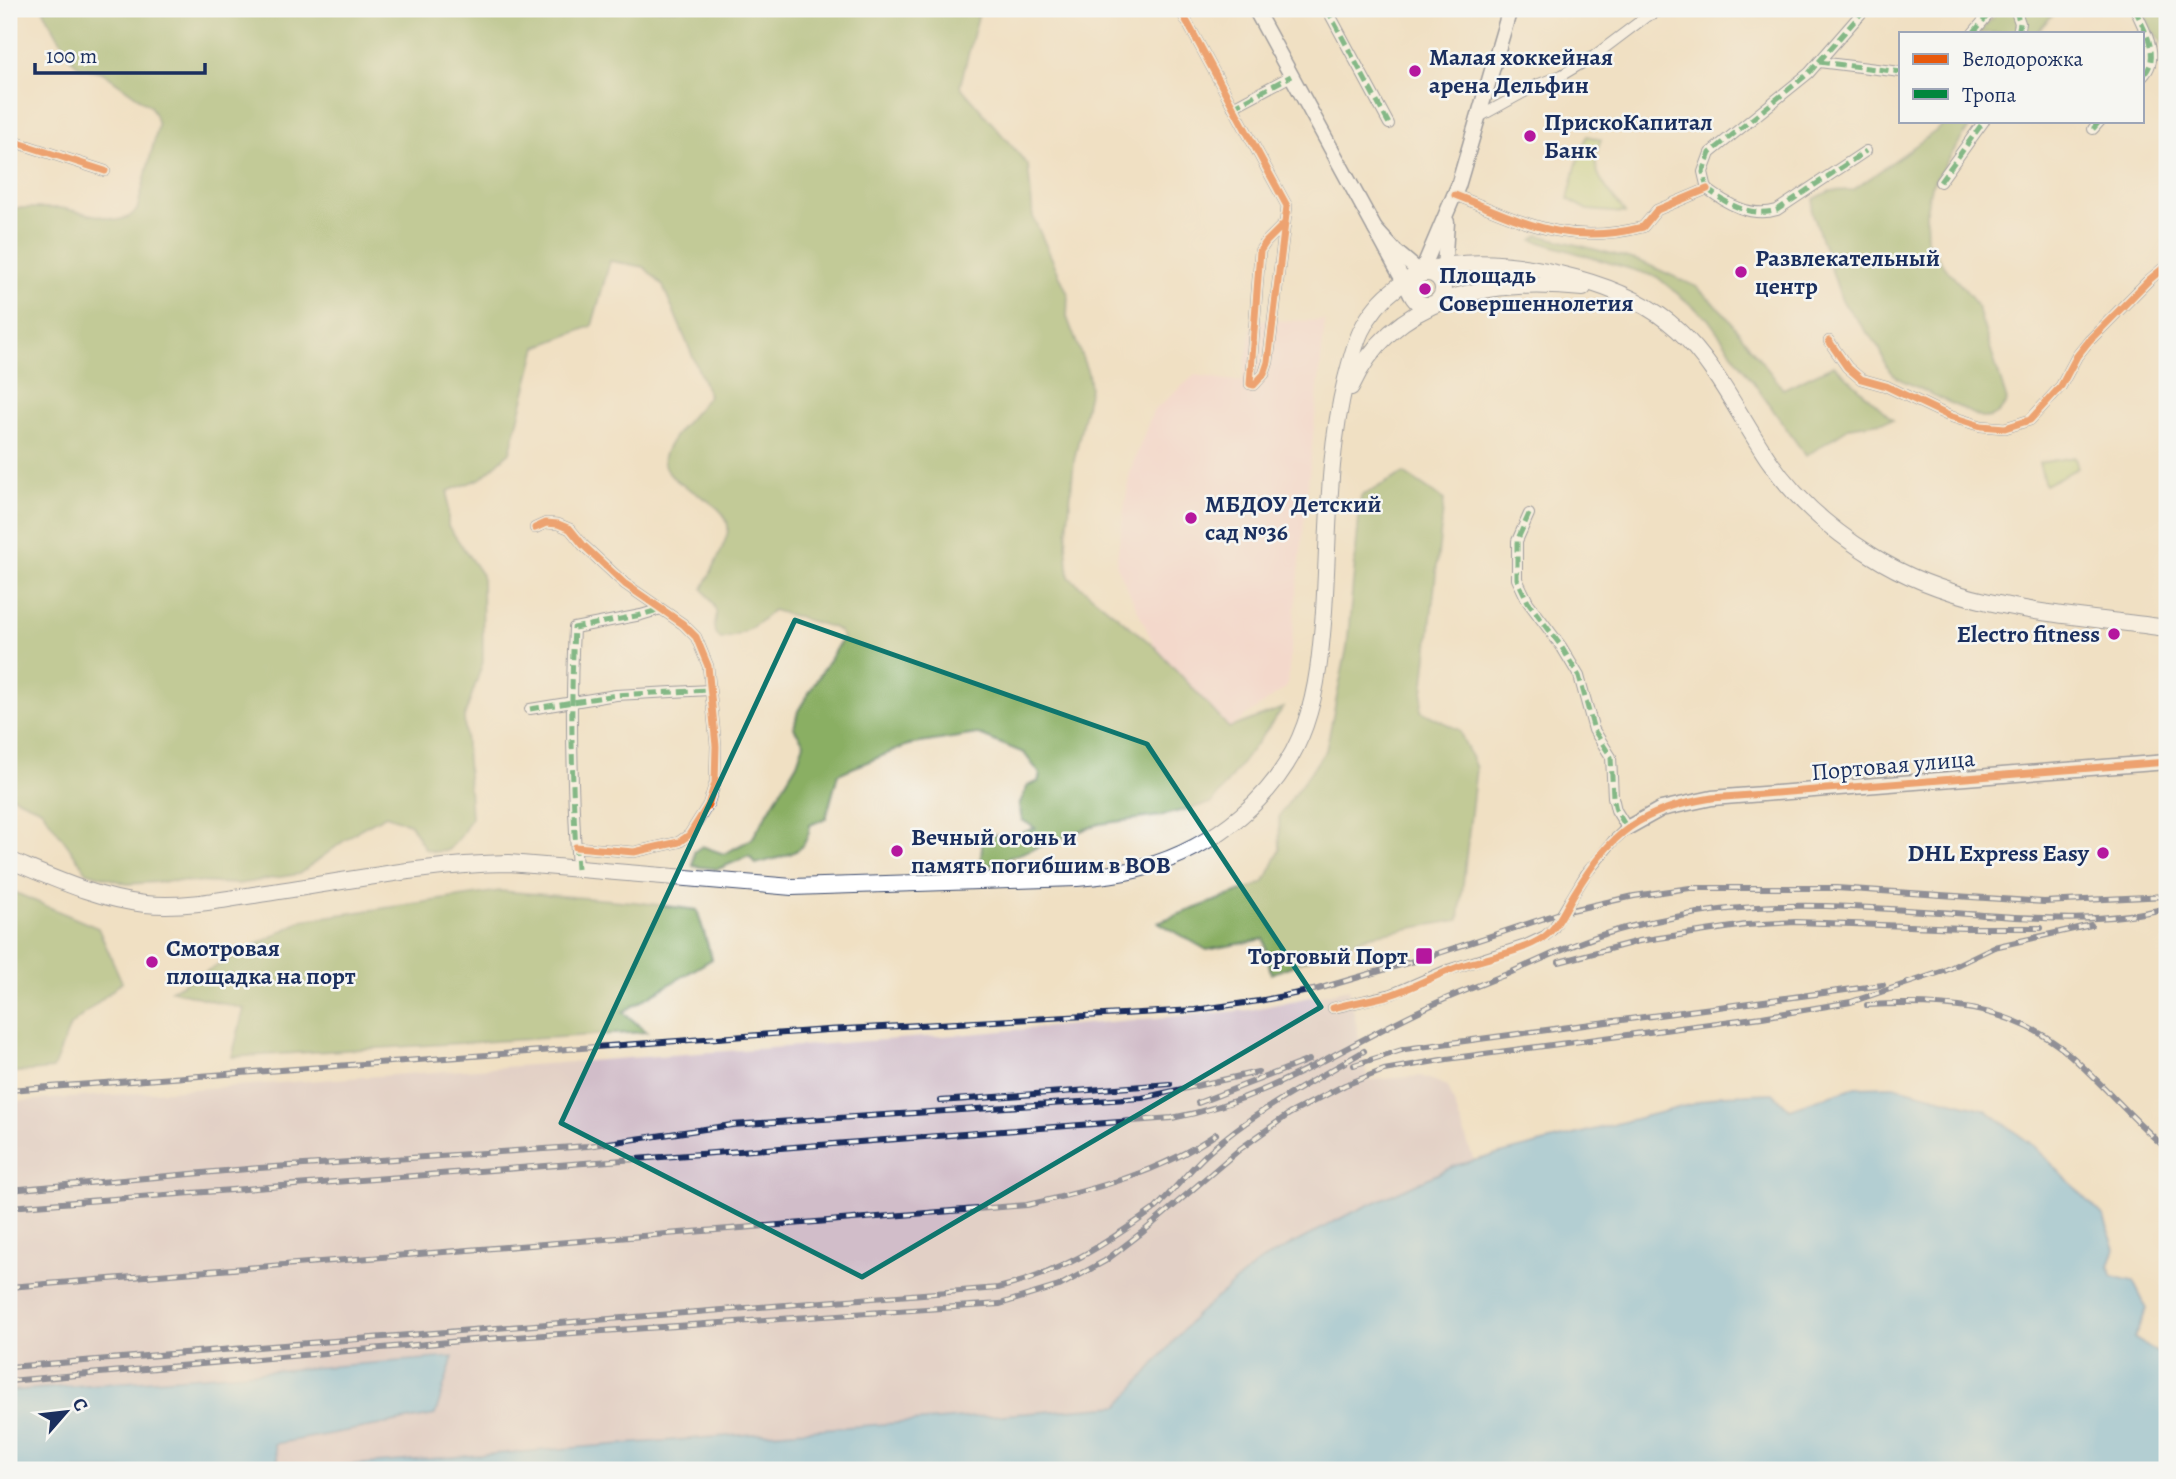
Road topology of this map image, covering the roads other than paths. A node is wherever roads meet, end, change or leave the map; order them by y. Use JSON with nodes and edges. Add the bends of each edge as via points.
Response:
{"nodes":[{"id":1,"x":1180,"y":9,"type":"edge"},
{"id":2,"x":1255,"y":9,"type":"edge"},
{"id":3,"x":1327,"y":9,"type":"edge"},
{"id":4,"x":1510,"y":9,"type":"edge"},
{"id":5,"x":1665,"y":9,"type":"edge"},
{"id":6,"x":1865,"y":9,"type":"edge"},
{"id":7,"x":1993,"y":9,"type":"edge"},
{"id":8,"x":2015,"y":9,"type":"edge"},
{"id":9,"x":2134,"y":9,"type":"edge"},
{"id":10,"x":1974,"y":32,"type":"edge"},
{"id":11,"x":2018,"y":32,"type":"edge"},
{"id":12,"x":2144,"y":32,"type":"edge"},
{"id":13,"x":2144,"y":32,"type":"edge"},
{"id":14,"x":1819,"y":62,"type":"junction"},
{"id":15,"x":1899,"y":72,"type":"edge"},
{"id":16,"x":2144,"y":75,"type":"edge"},
{"id":17,"x":1291,"y":76,"type":"junction"},
{"id":18,"x":1233,"y":107,"type":"junction"},
{"id":19,"x":1477,"y":118,"type":"junction"},
{"id":20,"x":1983,"y":122,"type":"edge"},
{"id":21,"x":1389,"y":124,"type":"dead end"},
{"id":22,"x":9,"y":140,"type":"edge"},
{"id":23,"x":1866,"y":151,"type":"dead end"},
{"id":24,"x":105,"y":171,"type":"dead end"},
{"id":25,"x":1940,"y":182,"type":"dead end"},
{"id":26,"x":1707,"y":189,"type":"junction"},
{"id":27,"x":1455,"y":195,"type":"junction"},
{"id":28,"x":1450,"y":210,"type":"junction"},
{"id":29,"x":1285,"y":223,"type":"junction"},
{"id":30,"x":1375,"y":229,"type":"junction"},
{"id":31,"x":2167,"y":265,"type":"edge"},
{"id":32,"x":1446,"y":266,"type":"junction"},
{"id":33,"x":1421,"y":273,"type":"junction"},
{"id":34,"x":1443,"y":285,"type":"junction"},
{"id":35,"x":1408,"y":288,"type":"junction"},
{"id":36,"x":1626,"y":296,"type":"junction"},
{"id":37,"x":1434,"y":304,"type":"junction"},
{"id":38,"x":1829,"y":341,"type":"dead end"},
{"id":39,"x":1335,"y":431,"type":"junction"},
{"id":40,"x":1529,"y":514,"type":"dead end"},
{"id":41,"x":535,"y":528,"type":"dead end"},
{"id":42,"x":661,"y":609,"type":"junction"},
{"id":43,"x":2167,"y":629,"type":"edge"},
{"id":44,"x":710,"y":690,"type":"junction"},
{"id":45,"x":571,"y":703,"type":"junction"},
{"id":46,"x":530,"y":709,"type":"dead end"},
{"id":47,"x":2167,"y":762,"type":"edge"},
{"id":48,"x":1627,"y":828,"type":"junction"},
{"id":49,"x":576,"y":847,"type":"junction"},
{"id":50,"x":9,"y":860,"type":"edge"},
{"id":51,"x":577,"y":869,"type":"junction"},
{"id":52,"x":1333,"y":1008,"type":"dead end"}],
"edges":[{"from":1,"to":18,"type":"street"},
{"from":2,"to":17,"type":"main road"},
{"from":3,"to":21,"type":"street"},
{"from":4,"to":19,"type":"main road"},
{"from":5,"to":19,"type":"street","via":[[1647,16],[1562,75]]},
{"from":6,"to":14,"type":"street"},
{"from":7,"to":10,"type":"street"},
{"from":8,"to":11,"type":"street"},
{"from":9,"to":13,"type":"street"},
{"from":12,"to":16,"type":"street","via":[[2153,53]]},
{"from":14,"to":15,"type":"street"},
{"from":14,"to":26,"type":"street","via":[[1710,153],[1703,172]]},
{"from":17,"to":18,"type":"street"},
{"from":17,"to":30,"type":"main road"},
{"from":18,"to":29,"type":"street","via":[[1287,206]]},
{"from":19,"to":27,"type":"main road"},
{"from":20,"to":25,"type":"street"},
{"from":22,"to":24,"type":"street"},
{"from":23,"to":26,"type":"street","via":[[1770,212],[1754,213],[1726,203]]},
{"from":26,"to":27,"type":"street","via":[[1657,210],[1643,227],[1599,234],[1537,228]]},
{"from":27,"to":28,"type":"main road"},
{"from":28,"to":32,"type":"main road"},
{"from":28,"to":33,"type":"main road"},
{"from":29,"to":29,"type":"street","via":[[1268,362],[1254,385],[1250,384],[1260,251]]},
{"from":30,"to":33,"type":"main road"},
{"from":30,"to":35,"type":"main road"},
{"from":31,"to":38,"type":"street","via":[[2089,341],[2061,386],[2030,420],[2005,428],[1949,416],[1861,379]]},
{"from":32,"to":33,"type":"main road"},
{"from":32,"to":34,"type":"main road"},
{"from":32,"to":36,"type":"main road","via":[[1526,267],[1591,282]]},
{"from":33,"to":34,"type":"main road","via":[[1435,274]]},
{"from":33,"to":35,"type":"main road"},
{"from":34,"to":37,"type":"main road"},
{"from":35,"to":37,"type":"main road","via":[[1421,304]]},
{"from":35,"to":39,"type":"main road","via":[[1390,292],[1361,332]]},
{"from":36,"to":37,"type":"main road","via":[[1579,287],[1531,285],[1474,292]]},
{"from":36,"to":43,"type":"main road","via":[[1676,328],[1695,348],[1789,486],[1825,522],[1873,556],[1921,582],[1976,599]]},
{"from":37,"to":39,"type":"main road","via":[[1400,323],[1370,354]]},
{"from":39,"to":51,"type":"main road","via":[[1321,654],[1304,729],[1290,757],[1255,804],[1191,850],[1115,874],[792,887]]},
{"from":40,"to":48,"type":"street","via":[[1517,541],[1517,579],[1578,676],[1594,730],[1611,757],[1613,797]]},
{"from":41,"to":42,"type":"street","via":[[546,523],[570,529],[625,584]]},
{"from":42,"to":44,"type":"street","via":[[696,637],[708,666]]},
{"from":42,"to":45,"type":"street","via":[[574,628]]},
{"from":44,"to":45,"type":"street","via":[[616,695]]},
{"from":44,"to":49,"type":"street","via":[[715,783],[708,805],[689,835],[679,842],[634,852]]},
{"from":45,"to":46,"type":"street"},
{"from":45,"to":49,"type":"street"},
{"from":47,"to":48,"type":"main road","name":"Портовая улица","via":[[1712,798],[1661,809]]},
{"from":48,"to":52,"type":"street","via":[[1586,874],[1545,936],[1392,994]]},
{"from":49,"to":51,"type":"street"},
{"from":50,"to":51,"type":"main road","via":[[97,893],[170,905],[474,863]]}]}
